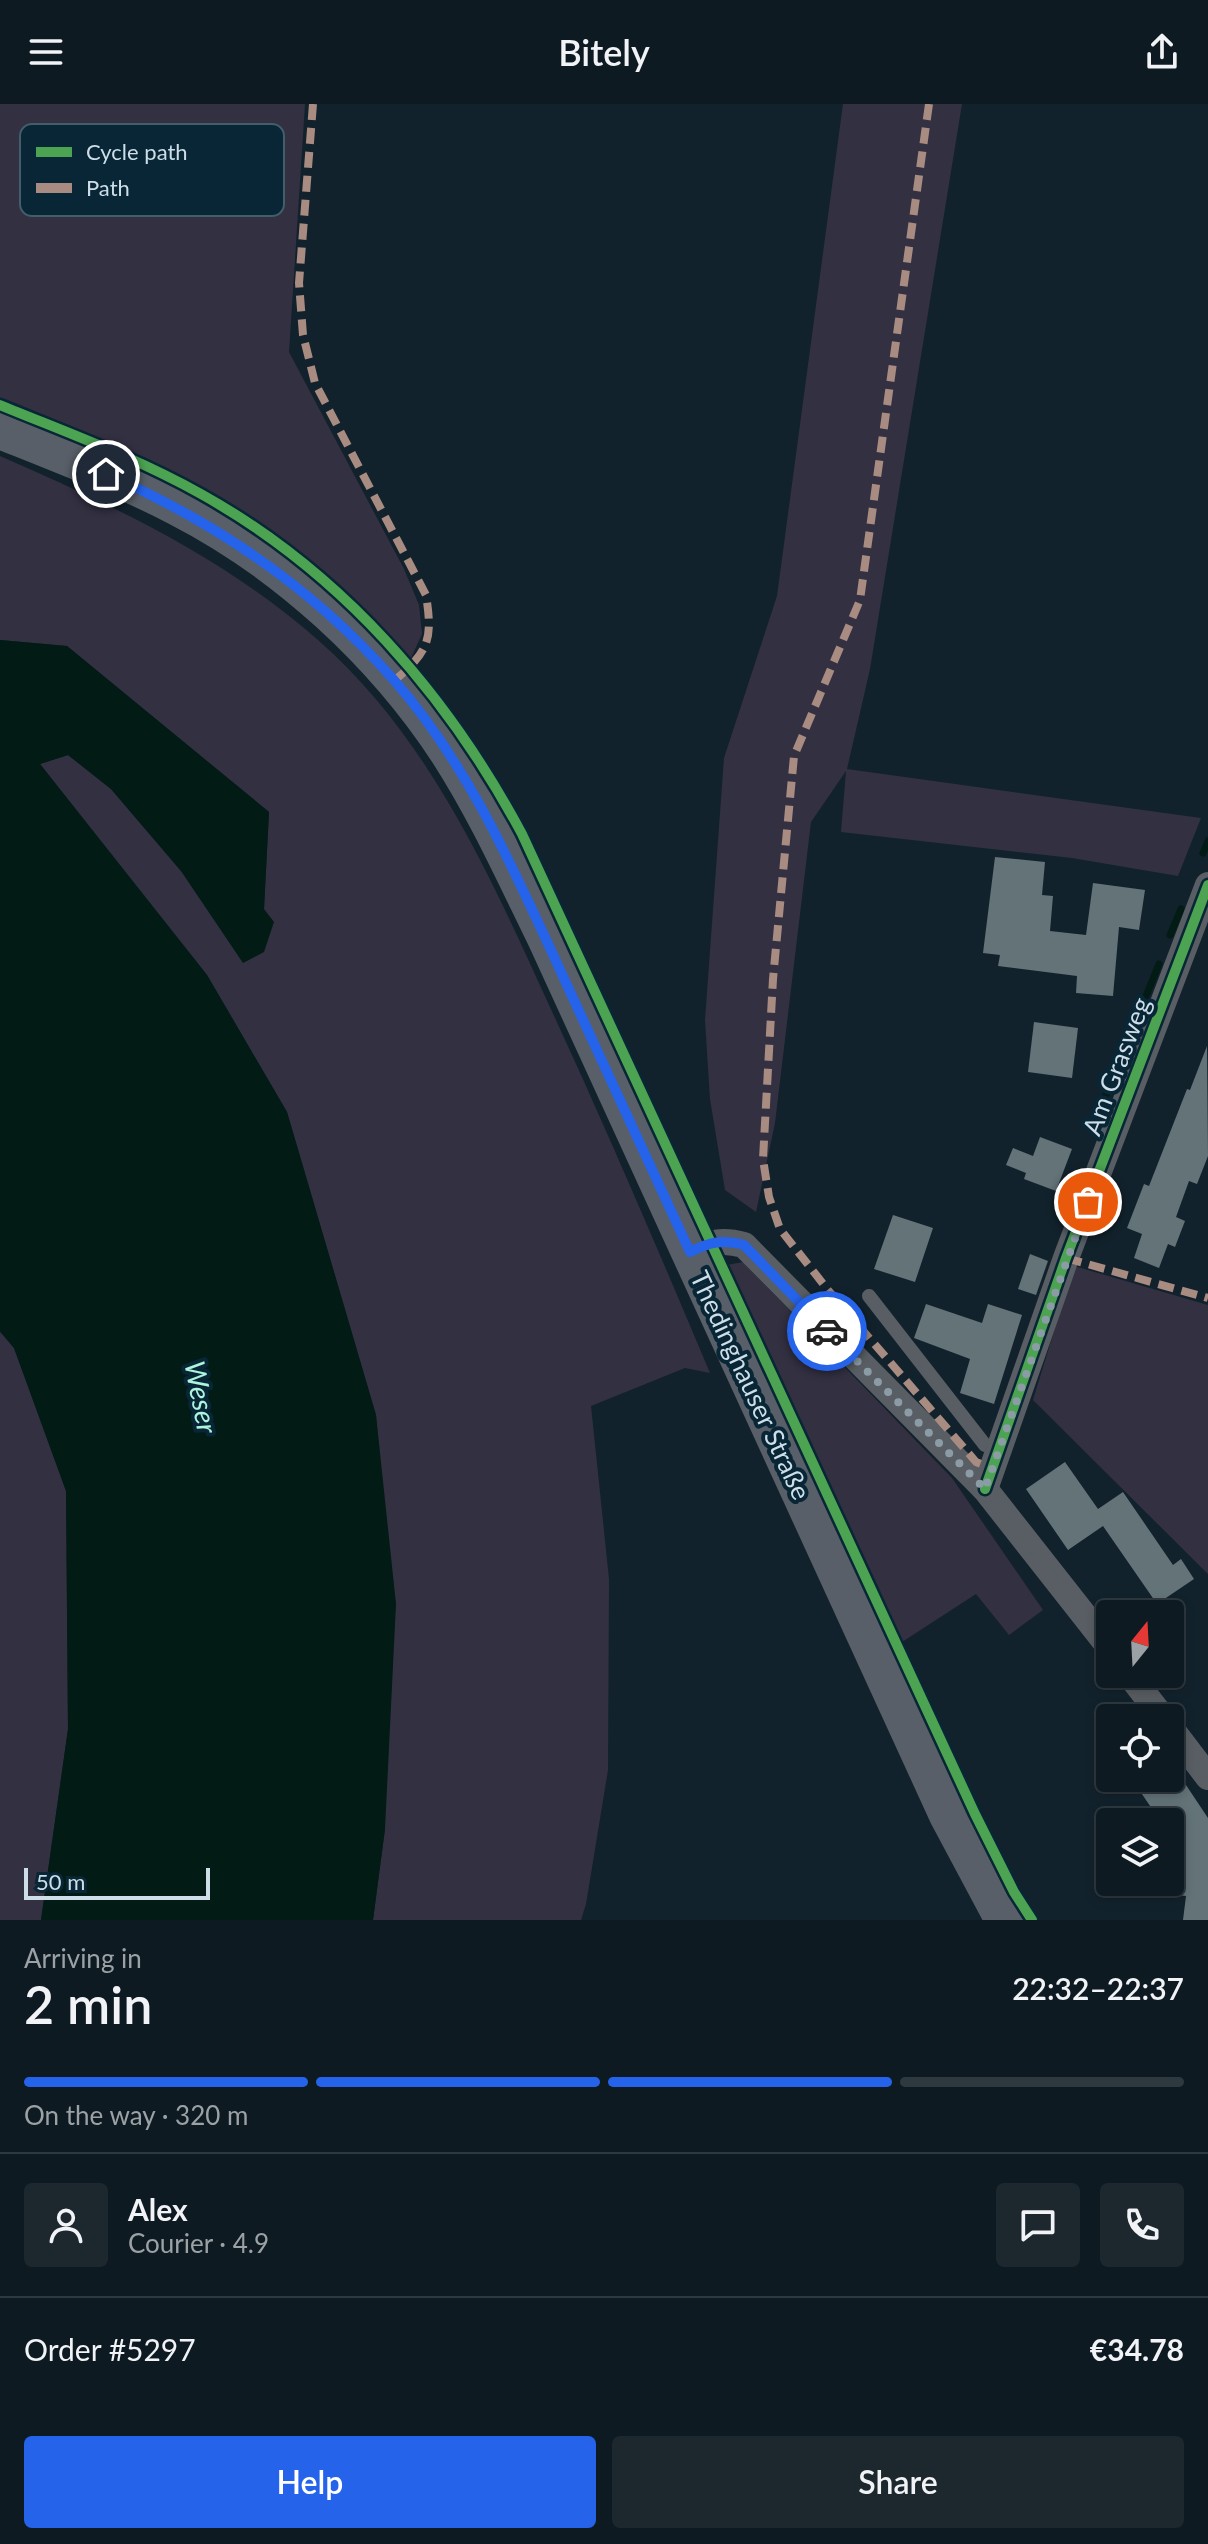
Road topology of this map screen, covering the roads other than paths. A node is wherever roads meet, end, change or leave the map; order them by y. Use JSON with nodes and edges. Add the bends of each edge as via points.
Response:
{"nodes":[{"id":1,"x":0,"y":430,"type":"edge"},
{"id":2,"x":1208,"y":885,"type":"edge"},
{"id":3,"x":690,"y":1252,"type":"junction"},
{"id":4,"x":869,"y":1296,"type":"dead end"},
{"id":5,"x":998,"y":1451,"type":"junction"},
{"id":6,"x":985,"y":1489,"type":"junction"},
{"id":7,"x":1096,"y":1630,"type":"edge"},
{"id":8,"x":1140,"y":1688,"type":"edge"},
{"id":9,"x":1152,"y":1704,"type":"edge"},
{"id":10,"x":1184,"y":1745,"type":"edge"},
{"id":11,"x":1208,"y":1777,"type":"edge"},
{"id":12,"x":1004,"y":1920,"type":"edge"}],
"edges":[{"from":1,"to":3,"type":"main road","name":"Thedinghauser Straße","via":[[154,496],[231,538],[317,602],[394,681],[485,813]]},
{"from":2,"to":5,"type":"street","name":"Am Grasweg"},
{"from":3,"to":6,"type":"street","via":[[710,1242],[744,1245]]},
{"from":3,"to":12,"type":"main road","name":"Thedinghauser Straße","via":[[942,1800]]},
{"from":4,"to":5,"type":"lane","via":[[985,1445]]},
{"from":5,"to":6,"type":"street","name":"Am Grasweg"},
{"from":6,"to":7,"type":"street"},
{"from":8,"to":9,"type":"street"},
{"from":10,"to":11,"type":"street"}]}
